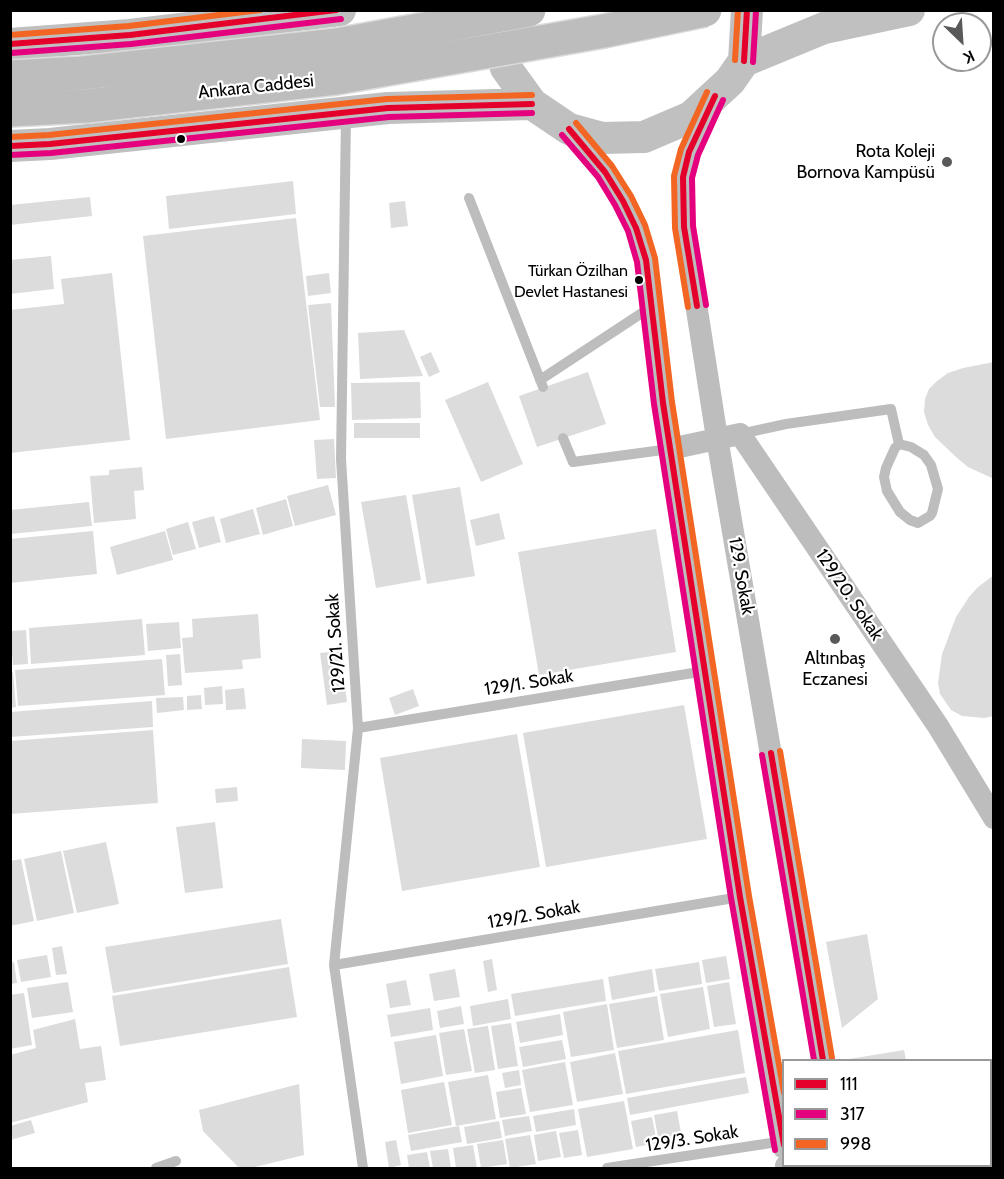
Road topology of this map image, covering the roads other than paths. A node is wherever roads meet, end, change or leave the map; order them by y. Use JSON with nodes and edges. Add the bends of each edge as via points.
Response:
{"nodes":[{"id":1,"x":340,"y":10,"type":"edge"},
{"id":2,"x":494,"y":10,"type":"edge"},
{"id":3,"x":529,"y":10,"type":"edge"},
{"id":4,"x":705,"y":10,"type":"edge"},
{"id":5,"x":747,"y":10,"type":"edge"},
{"id":6,"x":909,"y":10,"type":"edge"},
{"id":7,"x":250,"y":16,"type":"edge"},
{"id":8,"x":10,"y":44,"type":"edge"},
{"id":9,"x":744,"y":61,"type":"junction"},
{"id":10,"x":10,"y":77,"type":"edge"},
{"id":11,"x":715,"y":96,"type":"junction"},
{"id":12,"x":532,"y":104,"type":"junction"},
{"id":13,"x":10,"y":110,"type":"edge"},
{"id":14,"x":346,"y":113,"type":"junction"},
{"id":15,"x":569,"y":129,"type":"junction"},
{"id":16,"x":10,"y":146,"type":"edge"},
{"id":17,"x":469,"y":198,"type":"dead end"},
{"id":18,"x":651,"y":307,"type":"junction"},
{"id":19,"x":740,"y":434,"type":"junction"},
{"id":20,"x":563,"y":438,"type":"dead end"},
{"id":21,"x":717,"y":438,"type":"junction"},
{"id":22,"x":899,"y":444,"type":"junction"},
{"id":23,"x":670,"y":449,"type":"junction"},
{"id":24,"x":705,"y":671,"type":"junction"},
{"id":25,"x":358,"y":728,"type":"junction"},
{"id":26,"x":993,"y":818,"type":"edge"},
{"id":27,"x":740,"y":897,"type":"junction"},
{"id":28,"x":334,"y":965,"type":"junction"},
{"id":29,"x":823,"y":1059,"type":"edge"},
{"id":30,"x":782,"y":1137,"type":"edge"},
{"id":31,"x":782,"y":1143,"type":"edge"},
{"id":32,"x":176,"y":1161,"type":"dead end"},
{"id":33,"x":156,"y":1168,"type":"edge"},
{"id":34,"x":363,"y":1168,"type":"edge"},
{"id":35,"x":607,"y":1168,"type":"edge"}],
"edges":[{"from":1,"to":7,"type":"main road"},
{"from":2,"to":12,"type":"main road","via":[[493,23],[506,68]]},
{"from":3,"to":10,"type":"highway","name":"Ankara Caddesi","bridge":true,"via":[[337,45],[82,73]]},
{"from":4,"to":13,"type":"highway","name":"Ankara Caddesi","bridge":true,"via":[[336,78],[87,106]]},
{"from":5,"to":9,"type":"main road"},
{"from":6,"to":9,"type":"main road","via":[[824,28]]},
{"from":7,"to":8,"type":"main road","via":[[130,35]]},
{"from":9,"to":11,"type":"main road"},
{"from":11,"to":15,"type":"main road","via":[[692,117],[644,137],[602,138]]},
{"from":11,"to":21,"type":"street","name":"129. Sokak","via":[[689,152],[683,188],[684,227]]},
{"from":12,"to":14,"type":"main road","name":"Ankara Caddesi"},
{"from":12,"to":15,"type":"main road"},
{"from":14,"to":16,"type":"main road","name":"Ankara Caddesi"},
{"from":14,"to":25,"type":"lane","name":"129/21. Sokak","via":[[341,459]]},
{"from":15,"to":18,"type":"street","via":[[605,172],[636,228],[646,260]]},
{"from":17,"to":18,"type":"lane","via":[[542,383]]},
{"from":18,"to":23,"type":"street"},
{"from":19,"to":21,"type":"street"},
{"from":19,"to":22,"type":"lane","via":[[891,409]]},
{"from":19,"to":26,"type":"street","name":"129/20. Sokak","via":[[938,726]]},
{"from":20,"to":23,"type":"lane","via":[[573,462]]},
{"from":21,"to":23,"type":"street"},
{"from":21,"to":29,"type":"street","name":"129. Sokak"},
{"from":22,"to":22,"type":"lane","via":[[886,468],[886,486],[900,512],[918,523],[930,516],[938,489],[924,455]]},
{"from":23,"to":24,"type":"street"},
{"from":24,"to":25,"type":"lane","name":"129/1. Sokak"},
{"from":24,"to":27,"type":"street"},
{"from":25,"to":28,"type":"lane","name":"129/21. Sokak"},
{"from":27,"to":28,"type":"lane","name":"129/2. Sokak"},
{"from":27,"to":30,"type":"street"},
{"from":28,"to":34,"type":"lane","name":"129/21. Sokak"},
{"from":31,"to":35,"type":"lane","name":"129/3. Sokak"},
{"from":32,"to":33,"type":"lane"}]}
